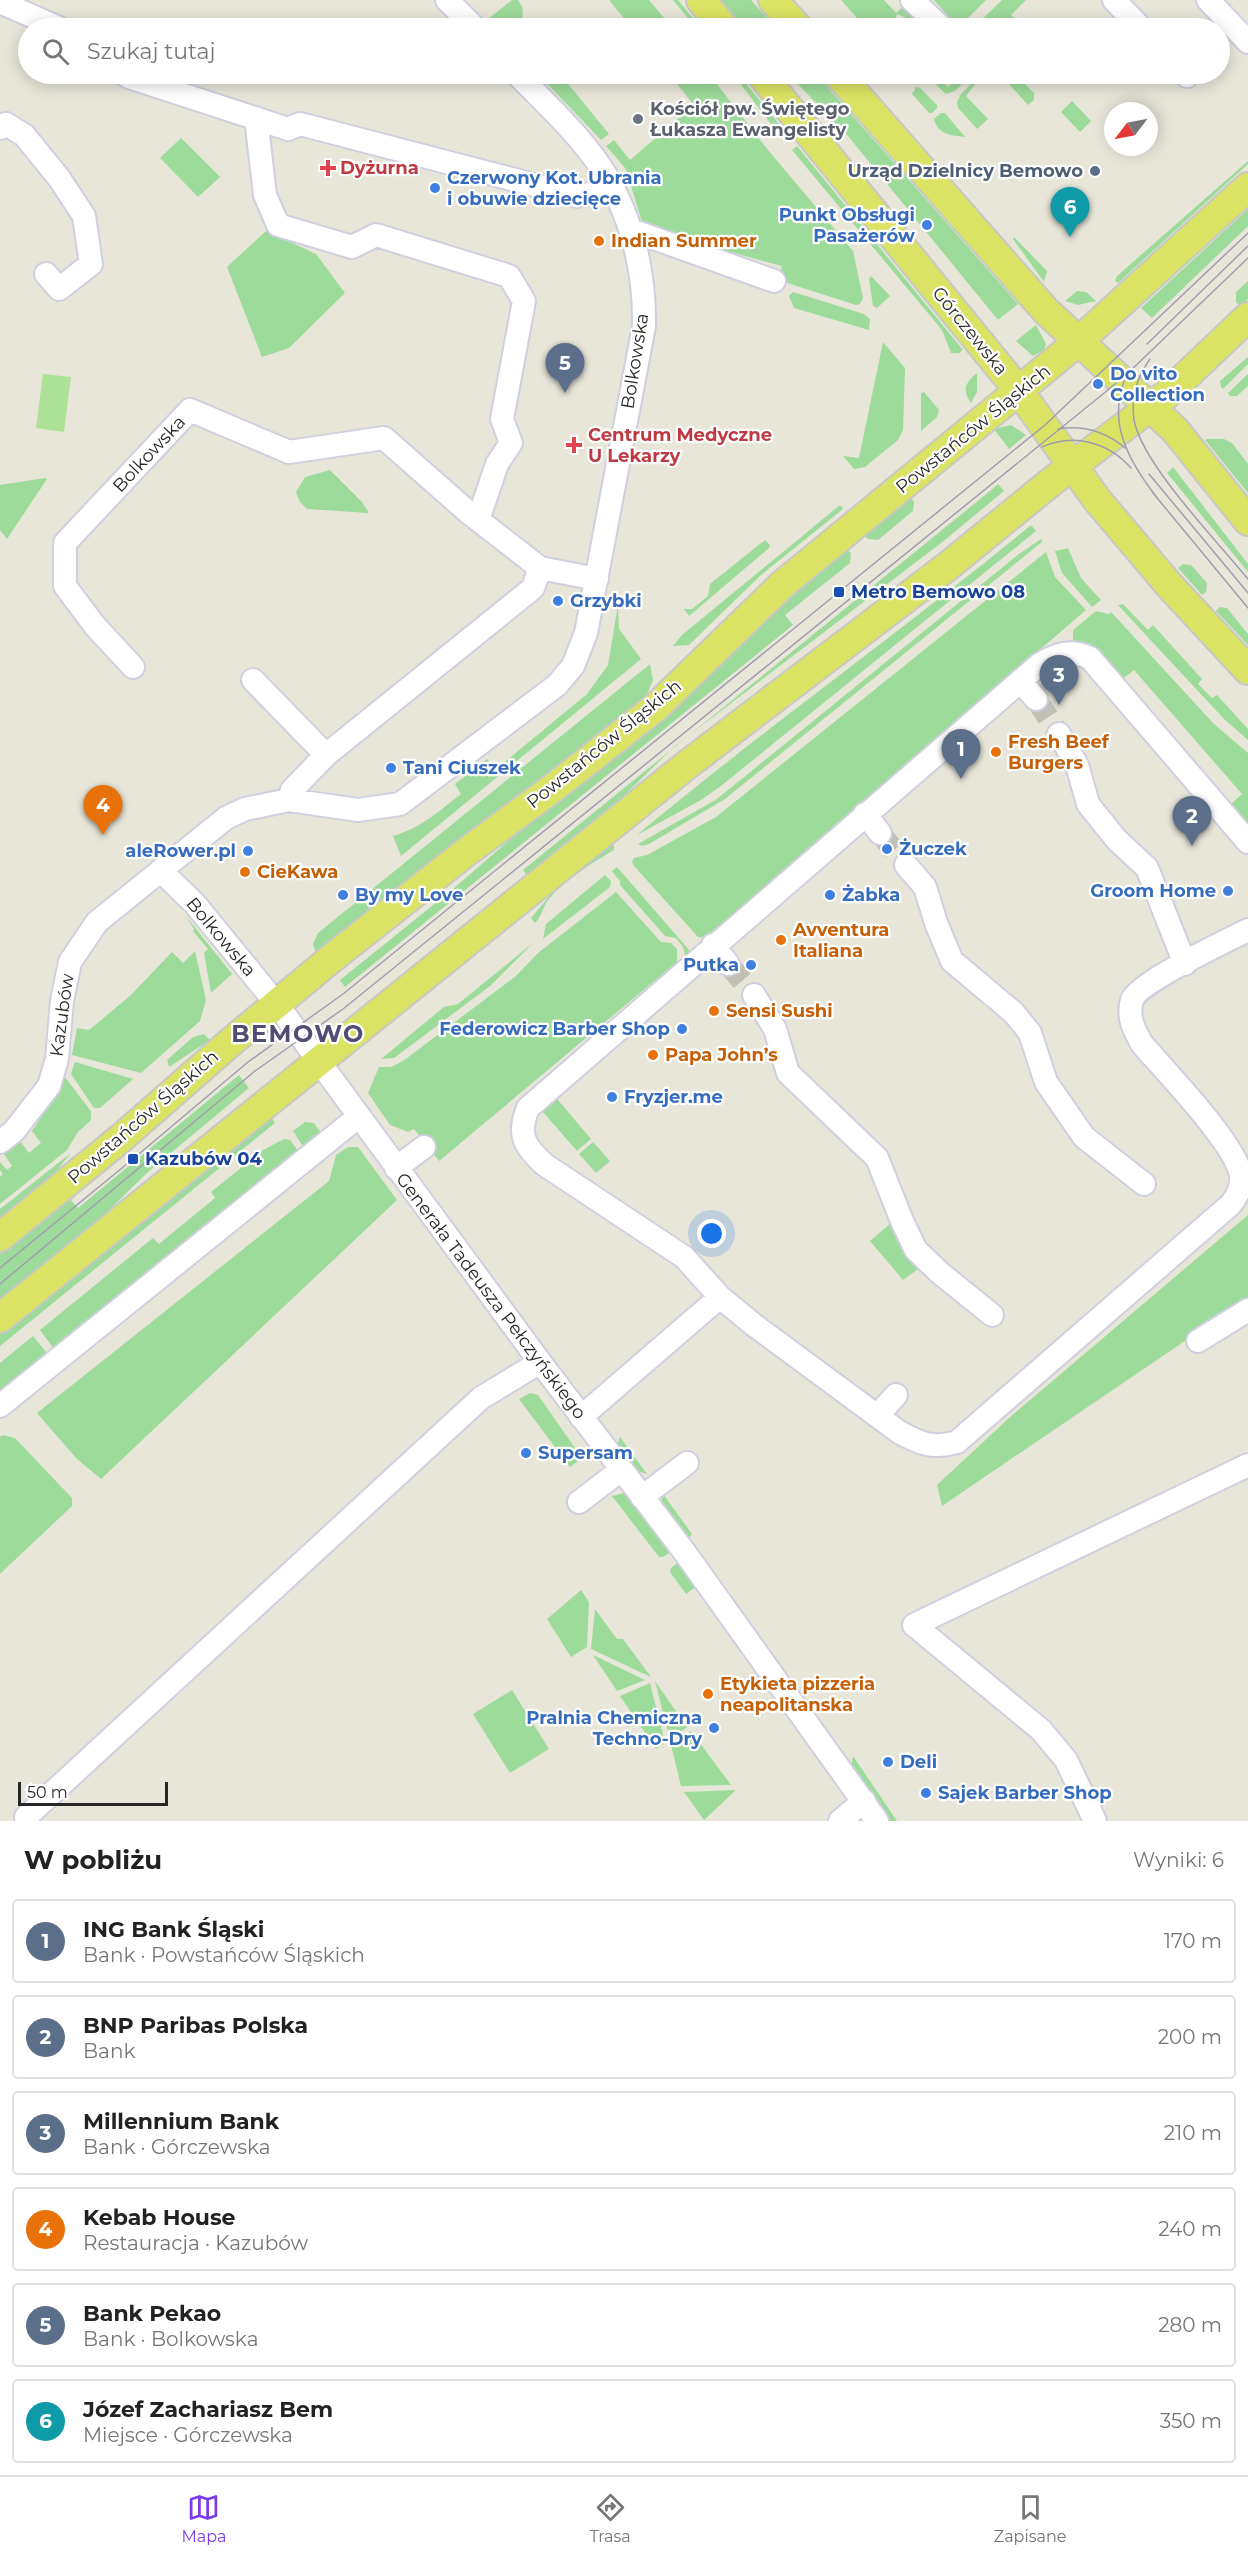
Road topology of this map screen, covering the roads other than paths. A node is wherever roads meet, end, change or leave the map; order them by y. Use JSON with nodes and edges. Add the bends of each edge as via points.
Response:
{"nodes":[{"id":1,"x":447,"y":0,"type":"edge"},
{"id":2,"x":701,"y":0,"type":"edge"},
{"id":3,"x":773,"y":0,"type":"edge"},
{"id":4,"x":912,"y":0,"type":"edge"},
{"id":5,"x":1114,"y":0,"type":"edge"},
{"id":6,"x":1208,"y":0,"type":"edge"},
{"id":7,"x":0,"y":2,"type":"edge"},
{"id":8,"x":36,"y":18,"type":"edge"},
{"id":9,"x":465,"y":18,"type":"edge"},
{"id":10,"x":716,"y":18,"type":"edge"},
{"id":11,"x":789,"y":18,"type":"edge"},
{"id":12,"x":931,"y":18,"type":"edge"},
{"id":13,"x":1131,"y":18,"type":"edge"},
{"id":14,"x":1225,"y":18,"type":"edge"},
{"id":15,"x":1230,"y":23,"type":"edge"},
{"id":16,"x":1248,"y":42,"type":"edge"},
{"id":17,"x":151,"y":84,"type":"edge"},
{"id":18,"x":527,"y":84,"type":"edge"},
{"id":19,"x":769,"y":84,"type":"edge"},
{"id":20,"x":847,"y":84,"type":"edge"},
{"id":21,"x":256,"y":118,"type":"junction"},
{"id":22,"x":0,"y":128,"type":"edge"},
{"id":23,"x":1248,"y":187,"type":"edge"},
{"id":24,"x":614,"y":190,"type":"junction"},
{"id":25,"x":631,"y":230,"type":"junction"},
{"id":26,"x":46,"y":274,"type":"dead end"},
{"id":27,"x":774,"y":281,"type":"dead end"},
{"id":28,"x":1248,"y":317,"type":"edge"},
{"id":29,"x":1079,"y":341,"type":"junction"},
{"id":30,"x":1019,"y":391,"type":"junction"},
{"id":31,"x":1151,"y":406,"type":"junction"},
{"id":32,"x":1073,"y":465,"type":"junction"},
{"id":33,"x":478,"y":520,"type":"junction"},
{"id":34,"x":1248,"y":521,"type":"edge"},
{"id":35,"x":540,"y":568,"type":"junction"},
{"id":36,"x":597,"y":579,"type":"junction"},
{"id":37,"x":134,"y":667,"type":"dead end"},
{"id":38,"x":1248,"y":670,"type":"edge"},
{"id":39,"x":253,"y":680,"type":"dead end"},
{"id":40,"x":1020,"y":681,"type":"junction"},
{"id":41,"x":1036,"y":699,"type":"tunnel mouth"},
{"id":42,"x":1059,"y":734,"type":"tunnel mouth"},
{"id":43,"x":326,"y":755,"type":"junction"},
{"id":44,"x":289,"y":800,"type":"junction"},
{"id":45,"x":865,"y":814,"type":"junction"},
{"id":46,"x":880,"y":833,"type":"tunnel mouth"},
{"id":47,"x":1248,"y":842,"type":"edge"},
{"id":48,"x":906,"y":865,"type":"tunnel mouth"},
{"id":49,"x":162,"y":872,"type":"junction"},
{"id":50,"x":1248,"y":930,"type":"edge"},
{"id":51,"x":713,"y":945,"type":"junction"},
{"id":52,"x":728,"y":964,"type":"tunnel mouth"},
{"id":53,"x":1185,"y":964,"type":"junction"},
{"id":54,"x":754,"y":995,"type":"tunnel mouth"},
{"id":55,"x":276,"y":1004,"type":"junction"},
{"id":56,"x":318,"y":1062,"type":"junction"},
{"id":57,"x":358,"y":1117,"type":"junction"},
{"id":58,"x":0,"y":1142,"type":"edge"},
{"id":59,"x":424,"y":1147,"type":"dead end"},
{"id":60,"x":396,"y":1168,"type":"junction"},
{"id":61,"x":1144,"y":1184,"type":"dead end"},
{"id":62,"x":0,"y":1237,"type":"edge"},
{"id":63,"x":720,"y":1297,"type":"junction"},
{"id":64,"x":1248,"y":1310,"type":"edge"},
{"id":65,"x":992,"y":1315,"type":"dead end"},
{"id":66,"x":0,"y":1318,"type":"edge"},
{"id":67,"x":1198,"y":1341,"type":"dead end"},
{"id":68,"x":540,"y":1362,"type":"junction"},
{"id":69,"x":896,"y":1395,"type":"dead end"},
{"id":70,"x":0,"y":1406,"type":"edge"},
{"id":71,"x":877,"y":1416,"type":"junction"},
{"id":72,"x":581,"y":1417,"type":"junction"},
{"id":73,"x":687,"y":1463,"type":"dead end"},
{"id":74,"x":1248,"y":1465,"type":"edge"},
{"id":75,"x":621,"y":1470,"type":"junction"},
{"id":76,"x":642,"y":1497,"type":"junction"},
{"id":77,"x":579,"y":1502,"type":"dead end"},
{"id":78,"x":864,"y":1801,"type":"junction"},
{"id":79,"x":26,"y":1817,"type":"dead end"},
{"id":80,"x":840,"y":1821,"type":"edge"},
{"id":81,"x":877,"y":1821,"type":"edge"},
{"id":82,"x":1095,"y":1821,"type":"edge"}],
"edges":[{"from":1,"to":9,"type":"street"},
{"from":2,"to":10,"type":"main road"},
{"from":3,"to":11,"type":"main road"},
{"from":4,"to":12,"type":"street"},
{"from":5,"to":13,"type":"street"},
{"from":6,"to":14,"type":"street"},
{"from":7,"to":8,"type":"street"},
{"from":15,"to":16,"type":"street"},
{"from":17,"to":21,"type":"street"},
{"from":18,"to":24,"type":"street","name":"Bolkowska","via":[[577,137]]},
{"from":19,"to":30,"type":"main road","name":"Górczewska"},
{"from":20,"to":29,"type":"main road","via":[[1036,300]]},
{"from":21,"to":24,"type":"street","via":[[288,129],[300,124],[578,196]]},
{"from":21,"to":33,"type":"street","via":[[265,195],[278,225],[352,247],[376,235],[423,249],[509,276],[524,301],[502,419],[511,443],[497,464]]},
{"from":22,"to":26,"type":"street","via":[[6,124],[24,135],[84,216],[91,264],[59,289]]},
{"from":23,"to":29,"type":"main road","name":"Powstańców Śląskich"},
{"from":24,"to":25,"type":"street","name":"Bolkowska"},
{"from":25,"to":27,"type":"street"},
{"from":25,"to":36,"type":"street","name":"Bolkowska","via":[[645,297],[644,326]]},
{"from":28,"to":31,"type":"main road","via":[[1194,371]]},
{"from":29,"to":30,"type":"main road","name":"Powstańców Śląskich"},
{"from":29,"to":31,"type":"main road"},
{"from":30,"to":32,"type":"main road","name":"Górczewska"},
{"from":30,"to":55,"type":"main road","name":"Powstańców Śląskich","via":[[783,584],[656,707]]},
{"from":31,"to":32,"type":"main road"},
{"from":31,"to":34,"type":"main road","via":[[1198,456]]},
{"from":32,"to":38,"type":"main road","name":"Górczewska","via":[[1138,549]]},
{"from":32,"to":56,"type":"main road","via":[[663,784]]},
{"from":33,"to":35,"type":"street","name":"Bolkowska"},
{"from":33,"to":37,"type":"street","name":"Bolkowska","via":[[384,438],[289,452],[190,410],[65,543],[65,586],[95,626]]},
{"from":35,"to":36,"type":"street","name":"Bolkowska"},
{"from":35,"to":43,"type":"street","via":[[533,588]]},
{"from":36,"to":44,"type":"street","name":"Bolkowska","via":[[586,633],[573,666],[557,684],[400,804],[358,810]]},
{"from":39,"to":43,"type":"street"},
{"from":40,"to":41,"type":"street"},
{"from":40,"to":45,"type":"street"},
{"from":40,"to":47,"type":"street","via":[[1056,654],[1079,653],[1090,658]]},
{"from":42,"to":53,"type":"street","via":[[1077,765],[1088,804],[1116,839],[1147,868]]},
{"from":43,"to":44,"type":"street","via":[[292,790]]},
{"from":44,"to":49,"type":"street","name":"Bolkowska","via":[[245,809],[226,818]]},
{"from":45,"to":46,"type":"street"},
{"from":45,"to":51,"type":"street"},
{"from":48,"to":61,"type":"street","via":[[926,887],[952,961],[1014,1013],[1030,1033],[1046,1082],[1084,1137]]},
{"from":49,"to":55,"type":"street","name":"Bolkowska","via":[[201,911]]},
{"from":49,"to":58,"type":"street","name":"Kazubów","via":[[97,922],[70,962],[57,1059],[49,1086],[14,1131]]},
{"from":50,"to":53,"type":"street"},
{"from":51,"to":52,"type":"street"},
{"from":51,"to":63,"type":"street","via":[[528,1108],[521,1125],[531,1153],[544,1165],[684,1257]]},
{"from":53,"to":71,"type":"street","via":[[1142,987],[1133,998],[1132,1027],[1200,1123],[1237,1160],[1239,1194],[957,1442],[941,1447],[919,1443]]},
{"from":54,"to":65,"type":"street","via":[[775,1029],[788,1073],[877,1158],[916,1250]]},
{"from":55,"to":56,"type":"street","name":"Bolkowska"},
{"from":55,"to":62,"type":"main road","name":"Powstańców Śląskich"},
{"from":56,"to":57,"type":"street","name":"Generała Tadeusza Pełczyńskiego"},
{"from":56,"to":66,"type":"main road"},
{"from":57,"to":60,"type":"street","name":"Generała Tadeusza Pełczyńskiego"},
{"from":57,"to":70,"type":"street"},
{"from":59,"to":60,"type":"street"},
{"from":60,"to":68,"type":"street","name":"Generała Tadeusza Pełczyńskiego"},
{"from":63,"to":71,"type":"street"},
{"from":63,"to":72,"type":"street"},
{"from":64,"to":67,"type":"street"},
{"from":68,"to":72,"type":"street","name":"Generała Tadeusza Pełczyńskiego"},
{"from":68,"to":79,"type":"street","via":[[481,1398]]},
{"from":69,"to":71,"type":"street"},
{"from":72,"to":75,"type":"street","name":"Generała Tadeusza Pełczyńskiego"},
{"from":73,"to":76,"type":"street"},
{"from":74,"to":82,"type":"street","via":[[914,1625],[1041,1730],[1066,1760]]},
{"from":75,"to":76,"type":"street","name":"Generała Tadeusza Pełczyńskiego"},
{"from":75,"to":77,"type":"street"},
{"from":76,"to":78,"type":"street","name":"Generała Tadeusza Pełczyńskiego"},
{"from":78,"to":80,"type":"street"},
{"from":78,"to":81,"type":"street","name":"Generała Tadeusza Pełczyńskiego"}]}
